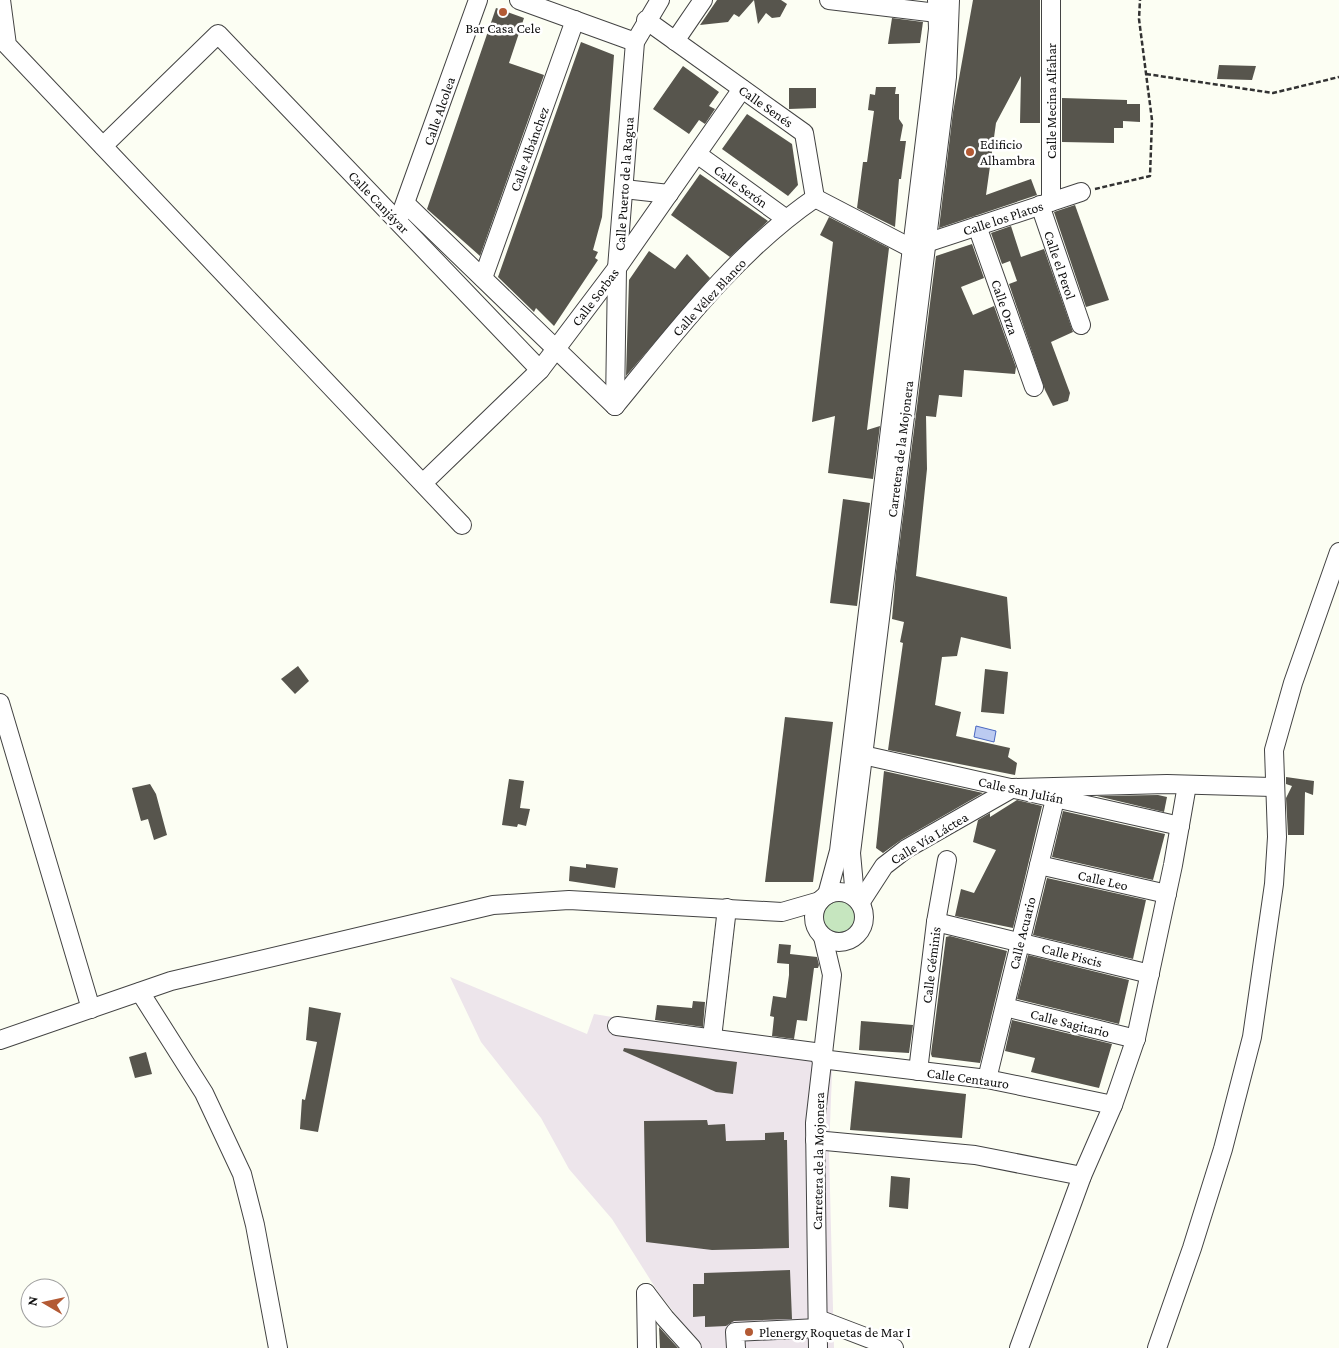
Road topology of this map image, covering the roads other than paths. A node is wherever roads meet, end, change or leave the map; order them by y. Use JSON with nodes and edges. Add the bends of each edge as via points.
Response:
{"nodes":[{"id":1,"x":1,"y":0,"type":"edge"},
{"id":2,"x":478,"y":0,"type":"edge"},
{"id":3,"x":519,"y":0,"type":"edge"},
{"id":4,"x":660,"y":0,"type":"edge"},
{"id":5,"x":703,"y":0,"type":"edge"},
{"id":6,"x":829,"y":0,"type":"edge"},
{"id":7,"x":950,"y":0,"type":"edge"},
{"id":8,"x":1051,"y":0,"type":"edge"},
{"id":9,"x":937,"y":7,"type":"edge"},
{"id":10,"x":576,"y":20,"type":"junction"},
{"id":11,"x":646,"y":20,"type":"junction"},
{"id":12,"x":674,"y":41,"type":"junction"},
{"id":13,"x":635,"y":42,"type":"junction"},
{"id":14,"x":742,"y":89,"type":"junction"},
{"id":15,"x":103,"y":146,"type":"junction"},
{"id":16,"x":697,"y":154,"type":"junction"},
{"id":17,"x":624,"y":188,"type":"junction"},
{"id":18,"x":1081,"y":192,"type":"road end"},
{"id":19,"x":669,"y":194,"type":"junction"},
{"id":20,"x":815,"y":198,"type":"junction"},
{"id":21,"x":406,"y":204,"type":"junction"},
{"id":22,"x":1045,"y":204,"type":"junction"},
{"id":23,"x":785,"y":218,"type":"junction"},
{"id":24,"x":397,"y":222,"type":"junction"},
{"id":25,"x":977,"y":226,"type":"junction"},
{"id":26,"x":918,"y":246,"type":"junction"},
{"id":27,"x":617,"y":268,"type":"junction"},
{"id":28,"x":483,"y":278,"type":"junction"},
{"id":29,"x":1081,"y":326,"type":"dead end"},
{"id":30,"x":556,"y":349,"type":"junction"},
{"id":31,"x":540,"y":370,"type":"junction"},
{"id":32,"x":1034,"y":387,"type":"dead end"},
{"id":33,"x":615,"y":406,"type":"junction"},
{"id":34,"x":423,"y":483,"type":"junction"},
{"id":35,"x":462,"y":525,"type":"dead end"},
{"id":36,"x":1339,"y":552,"type":"edge"},
{"id":37,"x":0,"y":702,"type":"edge"},
{"id":38,"x":863,"y":755,"type":"junction"},
{"id":39,"x":1187,"y":785,"type":"junction"},
{"id":40,"x":1274,"y":787,"type":"junction"},
{"id":41,"x":1013,"y":788,"type":"junction"},
{"id":42,"x":1057,"y":792,"type":"junction"},
{"id":43,"x":1180,"y":826,"type":"junction"},
{"id":44,"x":851,"y":853,"type":"junction"},
{"id":45,"x":947,"y":860,"type":"dead end"},
{"id":46,"x":1039,"y":865,"type":"junction"},
{"id":47,"x":884,"y":866,"type":"junction"},
{"id":48,"x":1167,"y":894,"type":"junction"},
{"id":49,"x":823,"y":898,"type":"junction"},
{"id":50,"x":858,"y":900,"type":"junction"},
{"id":51,"x":727,"y":908,"type":"junction"},
{"id":52,"x":782,"y":912,"type":"junction"},
{"id":53,"x":936,"y":922,"type":"junction"},
{"id":54,"x":821,"y":934,"type":"junction"},
{"id":55,"x":851,"y":940,"type":"junction"},
{"id":56,"x":1020,"y":942,"type":"junction"},
{"id":57,"x":1150,"y":974,"type":"junction"},
{"id":58,"x":832,"y":975,"type":"junction"},
{"id":59,"x":140,"y":992,"type":"junction"},
{"id":60,"x":1004,"y":1007,"type":"junction"},
{"id":61,"x":91,"y":1009,"type":"junction"},
{"id":62,"x":617,"y":1026,"type":"dead end"},
{"id":63,"x":712,"y":1038,"type":"junction"},
{"id":64,"x":1136,"y":1039,"type":"junction"},
{"id":65,"x":0,"y":1040,"type":"edge"},
{"id":66,"x":821,"y":1056,"type":"junction"},
{"id":67,"x":918,"y":1070,"type":"junction"},
{"id":68,"x":987,"y":1079,"type":"junction"},
{"id":69,"x":1113,"y":1106,"type":"junction"},
{"id":70,"x":815,"y":1140,"type":"junction"},
{"id":71,"x":1082,"y":1176,"type":"junction"},
{"id":72,"x":818,"y":1324,"type":"junction"},
{"id":73,"x":278,"y":1348,"type":"edge"},
{"id":74,"x":647,"y":1348,"type":"edge"},
{"id":75,"x":692,"y":1348,"type":"edge"},
{"id":76,"x":736,"y":1348,"type":"edge"},
{"id":77,"x":818,"y":1348,"type":"edge"},
{"id":78,"x":894,"y":1348,"type":"edge"},
{"id":79,"x":1019,"y":1348,"type":"edge"},
{"id":80,"x":1157,"y":1348,"type":"edge"}],
"edges":[{"from":1,"to":15,"type":"street","via":[[7,45]]},
{"from":2,"to":21,"type":"street","name":"Calle Alcolea"},
{"from":3,"to":10,"type":"street"},
{"from":4,"to":11,"type":"street","name":"Calle Puerto de la Ragua"},
{"from":5,"to":12,"type":"street"},
{"from":6,"to":9,"type":"street"},
{"from":7,"to":26,"type":"street","name":"Carretera de la Mojonera","via":[[947,77]]},
{"from":8,"to":22,"type":"street","name":"Calle Mecina Alfahar"},
{"from":9,"to":26,"type":"street","name":"Carretera de la Mojonera"},
{"from":10,"to":13,"type":"street"},
{"from":10,"to":28,"type":"street","name":"Calle Albánchez"},
{"from":11,"to":12,"type":"street","name":"Calle Senés"},
{"from":11,"to":13,"type":"street","name":"Calle Puerto de la Ragua"},
{"from":12,"to":14,"type":"street","name":"Calle Senés"},
{"from":13,"to":17,"type":"street","name":"Calle Puerto de la Ragua"},
{"from":14,"to":16,"type":"street","name":"Calle Sorbas"},
{"from":14,"to":20,"type":"street","name":"Calle Senés","via":[[804,133]]},
{"from":15,"to":24,"type":"street","name":"Calle Canjáyar","via":[[218,34]]},
{"from":15,"to":34,"type":"street"},
{"from":16,"to":19,"type":"street","name":"Calle Sorbas"},
{"from":16,"to":23,"type":"street","name":"Calle Serón"},
{"from":17,"to":19,"type":"street"},
{"from":17,"to":27,"type":"street","name":"Calle Puerto de la Ragua"},
{"from":18,"to":22,"type":"street","name":"Calle los Platos"},
{"from":19,"to":27,"type":"street","name":"Calle Sorbas"},
{"from":20,"to":23,"type":"street","name":"Calle Vélez Blanco"},
{"from":20,"to":26,"type":"street"},
{"from":21,"to":24,"type":"street","name":"Calle Alcolea"},
{"from":21,"to":28,"type":"street","name":"Calle Canjáyar"},
{"from":22,"to":25,"type":"street","name":"Calle los Platos"},
{"from":22,"to":29,"type":"street","name":"Calle el Perol"},
{"from":23,"to":33,"type":"street","name":"Calle Vélez Blanco","via":[[710,292]]},
{"from":24,"to":31,"type":"street","name":"Calle Canjáyar"},
{"from":25,"to":26,"type":"street","name":"Calle los Platos"},
{"from":25,"to":32,"type":"street","name":"Calle Orza"},
{"from":26,"to":38,"type":"street","name":"Carretera de la Mojonera"},
{"from":26,"to":49,"type":"street","name":"Carretera de la Mojonera","via":[[839,851]]},
{"from":27,"to":30,"type":"street","name":"Calle Sorbas"},
{"from":27,"to":33,"type":"street","name":"Calle Puerto de la Ragua"},
{"from":28,"to":30,"type":"street","name":"Calle Canjáyar"},
{"from":30,"to":31,"type":"street","name":"Calle Sorbas"},
{"from":30,"to":33,"type":"street","name":"Calle Canjáyar"},
{"from":31,"to":34,"type":"street","name":"Calle Sorbas"},
{"from":34,"to":35,"type":"street"},
{"from":36,"to":40,"type":"street","via":[[1278,732],[1273,759]]},
{"from":37,"to":61,"type":"street"},
{"from":38,"to":41,"type":"street","name":"Calle San Julián"},
{"from":38,"to":44,"type":"street","name":"Carretera de la Mojonera"},
{"from":39,"to":40,"type":"street"},
{"from":39,"to":42,"type":"street"},
{"from":39,"to":43,"type":"street"},
{"from":40,"to":80,"type":"street","via":[[1277,837],[1274,884],[1252,1038],[1220,1158]]},
{"from":41,"to":42,"type":"street"},
{"from":41,"to":47,"type":"street","name":"Calle Vía Láctea","via":[[906,849]]},
{"from":42,"to":43,"type":"street","name":"Calle San Julián"},
{"from":42,"to":46,"type":"street","name":"Calle Acuario"},
{"from":43,"to":48,"type":"street"},
{"from":44,"to":47,"type":"street","via":[[858,861]]},
{"from":44,"to":50,"type":"street","name":"Carretera de la Mojonera"},
{"from":45,"to":53,"type":"street","name":"Calle Géminis"},
{"from":46,"to":48,"type":"street","name":"Calle Leo"},
{"from":46,"to":56,"type":"street","name":"Calle Acuario"},
{"from":47,"to":50,"type":"street","name":"Calle Vía Láctea"},
{"from":48,"to":57,"type":"street"},
{"from":49,"to":50,"type":"street","via":[[839,892]]},
{"from":49,"to":52,"type":"street"},
{"from":49,"to":54,"type":"street","via":[[814,916]]},
{"from":50,"to":55,"type":"street","via":[[864,922],[858,935]]},
{"from":51,"to":52,"type":"street"},
{"from":51,"to":59,"type":"street","via":[[569,900],[493,905],[199,974]]},
{"from":51,"to":63,"type":"street"},
{"from":52,"to":54,"type":"street"},
{"from":53,"to":56,"type":"street","name":"Calle Piscis"},
{"from":53,"to":67,"type":"street","name":"Calle Géminis"},
{"from":54,"to":55,"type":"street","via":[[837,943]]},
{"from":54,"to":58,"type":"street","name":"Carretera de la Mojonera"},
{"from":55,"to":58,"type":"street","name":"Carretera de la Mojonera"},
{"from":56,"to":57,"type":"street","name":"Calle Piscis"},
{"from":56,"to":60,"type":"street","name":"Calle Acuario"},
{"from":57,"to":64,"type":"street"},
{"from":58,"to":66,"type":"street","name":"Carretera de la Mojonera"},
{"from":59,"to":61,"type":"street"},
{"from":59,"to":73,"type":"street","via":[[204,1093],[242,1174]]},
{"from":60,"to":64,"type":"street","name":"Calle Sagitario"},
{"from":60,"to":68,"type":"street","name":"Calle Acuario"},
{"from":61,"to":65,"type":"street"},
{"from":62,"to":63,"type":"street","name":"Calle Centauro"},
{"from":63,"to":66,"type":"street","name":"Calle Centauro"},
{"from":64,"to":69,"type":"street"},
{"from":66,"to":67,"type":"street","name":"Calle Centauro"},
{"from":66,"to":70,"type":"street","name":"Carretera de la Mojonera"},
{"from":67,"to":68,"type":"street","name":"Calle Centauro"},
{"from":68,"to":69,"type":"street","name":"Calle Centauro"},
{"from":69,"to":71,"type":"street"},
{"from":70,"to":71,"type":"street","via":[[975,1156]]},
{"from":70,"to":72,"type":"street","name":"Carretera de la Mojonera"},
{"from":71,"to":79,"type":"street"},
{"from":72,"to":76,"type":"street","via":[[735,1332]]},
{"from":72,"to":77,"type":"street","name":"Carretera de la Mojonera"},
{"from":72,"to":78,"type":"street"},
{"from":74,"to":75,"type":"street","via":[[646,1293]]}]}
